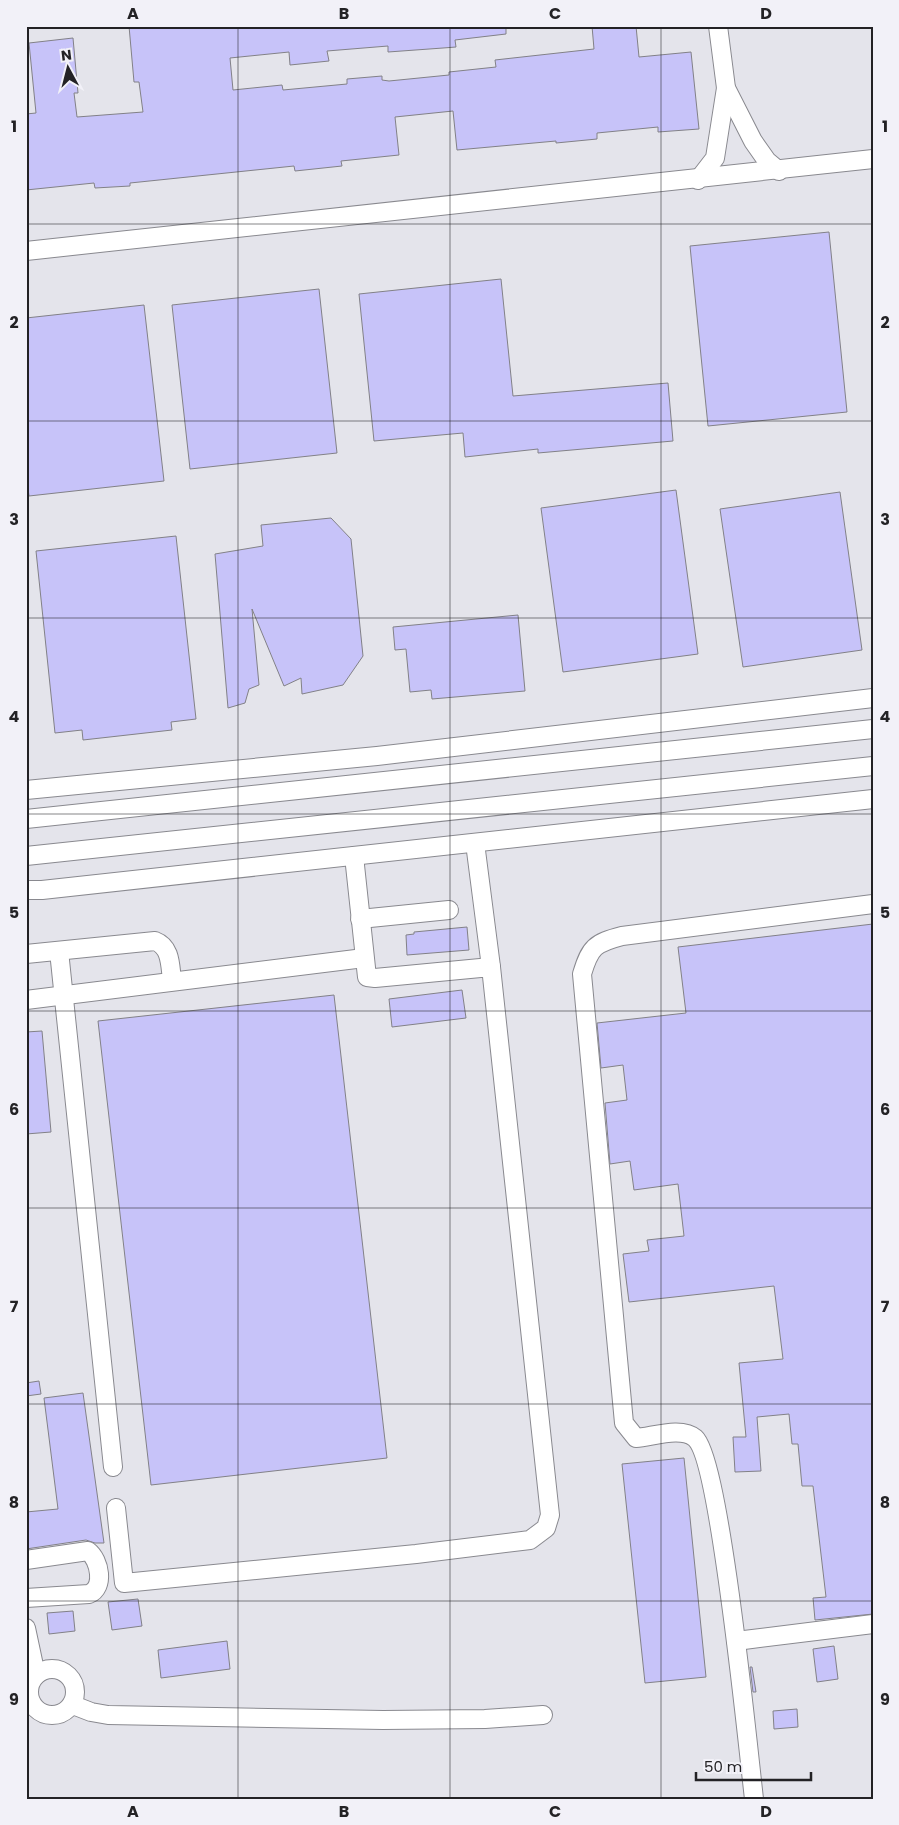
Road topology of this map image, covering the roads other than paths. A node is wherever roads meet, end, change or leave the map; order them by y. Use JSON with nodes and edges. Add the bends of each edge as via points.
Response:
{"nodes":[{"id":1,"x":718,"y":26,"type":"edge"},
{"id":2,"x":726,"y":88,"type":"junction"},
{"id":3,"x":873,"y":160,"type":"edge"},
{"id":4,"x":780,"y":171,"type":"junction"},
{"id":5,"x":698,"y":180,"type":"junction"},
{"id":6,"x":26,"y":251,"type":"edge"},
{"id":7,"x":873,"y":698,"type":"edge"},
{"id":8,"x":873,"y":729,"type":"edge"},
{"id":9,"x":873,"y":766,"type":"edge"},
{"id":10,"x":26,"y":790,"type":"edge"},
{"id":11,"x":873,"y":799,"type":"edge"},
{"id":12,"x":26,"y":819,"type":"edge"},
{"id":13,"x":475,"y":843,"type":"junction"},
{"id":14,"x":26,"y":856,"type":"edge"},
{"id":15,"x":354,"y":856,"type":"junction"},
{"id":16,"x":26,"y":890,"type":"edge"},
{"id":17,"x":873,"y":904,"type":"edge"},
{"id":18,"x":449,"y":910,"type":"dead end"},
{"id":19,"x":360,"y":919,"type":"junction"},
{"id":20,"x":59,"y":951,"type":"junction"},
{"id":21,"x":26,"y":954,"type":"edge"},
{"id":22,"x":364,"y":958,"type":"junction"},
{"id":23,"x":491,"y":967,"type":"junction"},
{"id":24,"x":172,"y":980,"type":"junction"},
{"id":25,"x":64,"y":996,"type":"junction"},
{"id":26,"x":26,"y":1000,"type":"edge"},
{"id":27,"x":113,"y":1467,"type":"dead end"},
{"id":28,"x":116,"y":1508,"type":"dead end"},
{"id":29,"x":26,"y":1560,"type":"edge"},
{"id":30,"x":124,"y":1583,"type":"junction"},
{"id":31,"x":99,"y":1586,"type":"junction"},
{"id":32,"x":26,"y":1598,"type":"edge"},
{"id":33,"x":873,"y":1624,"type":"edge"},
{"id":34,"x":26,"y":1628,"type":"edge"},
{"id":35,"x":736,"y":1641,"type":"junction"},
{"id":36,"x":36,"y":1675,"type":"junction"},
{"id":37,"x":73,"y":1705,"type":"junction"},
{"id":38,"x":543,"y":1715,"type":"dead end"},
{"id":39,"x":754,"y":1799,"type":"edge"}],
"edges":[{"from":1,"to":2,"type":"street"},
{"from":2,"to":4,"type":"street","via":[[753,141],[767,162]]},
{"from":2,"to":5,"type":"street","via":[[715,158]]},
{"from":3,"to":4,"type":"street"},
{"from":4,"to":5,"type":"street"},
{"from":5,"to":6,"type":"street"},
{"from":7,"to":10,"type":"street","via":[[377,756]]},
{"from":8,"to":12,"type":"street"},
{"from":9,"to":14,"type":"street"},
{"from":11,"to":13,"type":"street"},
{"from":13,"to":15,"type":"street"},
{"from":13,"to":23,"type":"street"},
{"from":15,"to":16,"type":"street"},
{"from":15,"to":19,"type":"street"},
{"from":17,"to":35,"type":"street","via":[[622,936],[600,942],[588,955],[582,974],[624,1422],[636,1438],[679,1432],[693,1436],[700,1443],[716,1509]]},
{"from":18,"to":19,"type":"street"},
{"from":19,"to":22,"type":"street"},
{"from":20,"to":21,"type":"street"},
{"from":20,"to":24,"type":"street","via":[[155,941],[167,950]]},
{"from":20,"to":25,"type":"street"},
{"from":22,"to":23,"type":"street","via":[[367,976],[375,978]]},
{"from":22,"to":24,"type":"street"},
{"from":23,"to":30,"type":"street","via":[[550,1515],[546,1528],[530,1540]]},
{"from":24,"to":25,"type":"street"},
{"from":25,"to":26,"type":"street"},
{"from":25,"to":27,"type":"street"},
{"from":28,"to":30,"type":"street"},
{"from":29,"to":31,"type":"street","via":[[88,1552],[97,1562]]},
{"from":30,"to":31,"type":"street"},
{"from":31,"to":32,"type":"street","via":[[89,1594]]},
{"from":33,"to":35,"type":"street"},
{"from":34,"to":36,"type":"street"},
{"from":35,"to":39,"type":"street"},
{"from":36,"to":37,"type":"street","via":[[48,1669],[62,1670],[72,1679],[76,1692]]},
{"from":36,"to":37,"type":"street","via":[[29,1686],[30,1700],[38,1711],[50,1716],[63,1714]]},
{"from":37,"to":38,"type":"street","via":[[92,1712],[118,1715],[383,1720]]}]}
